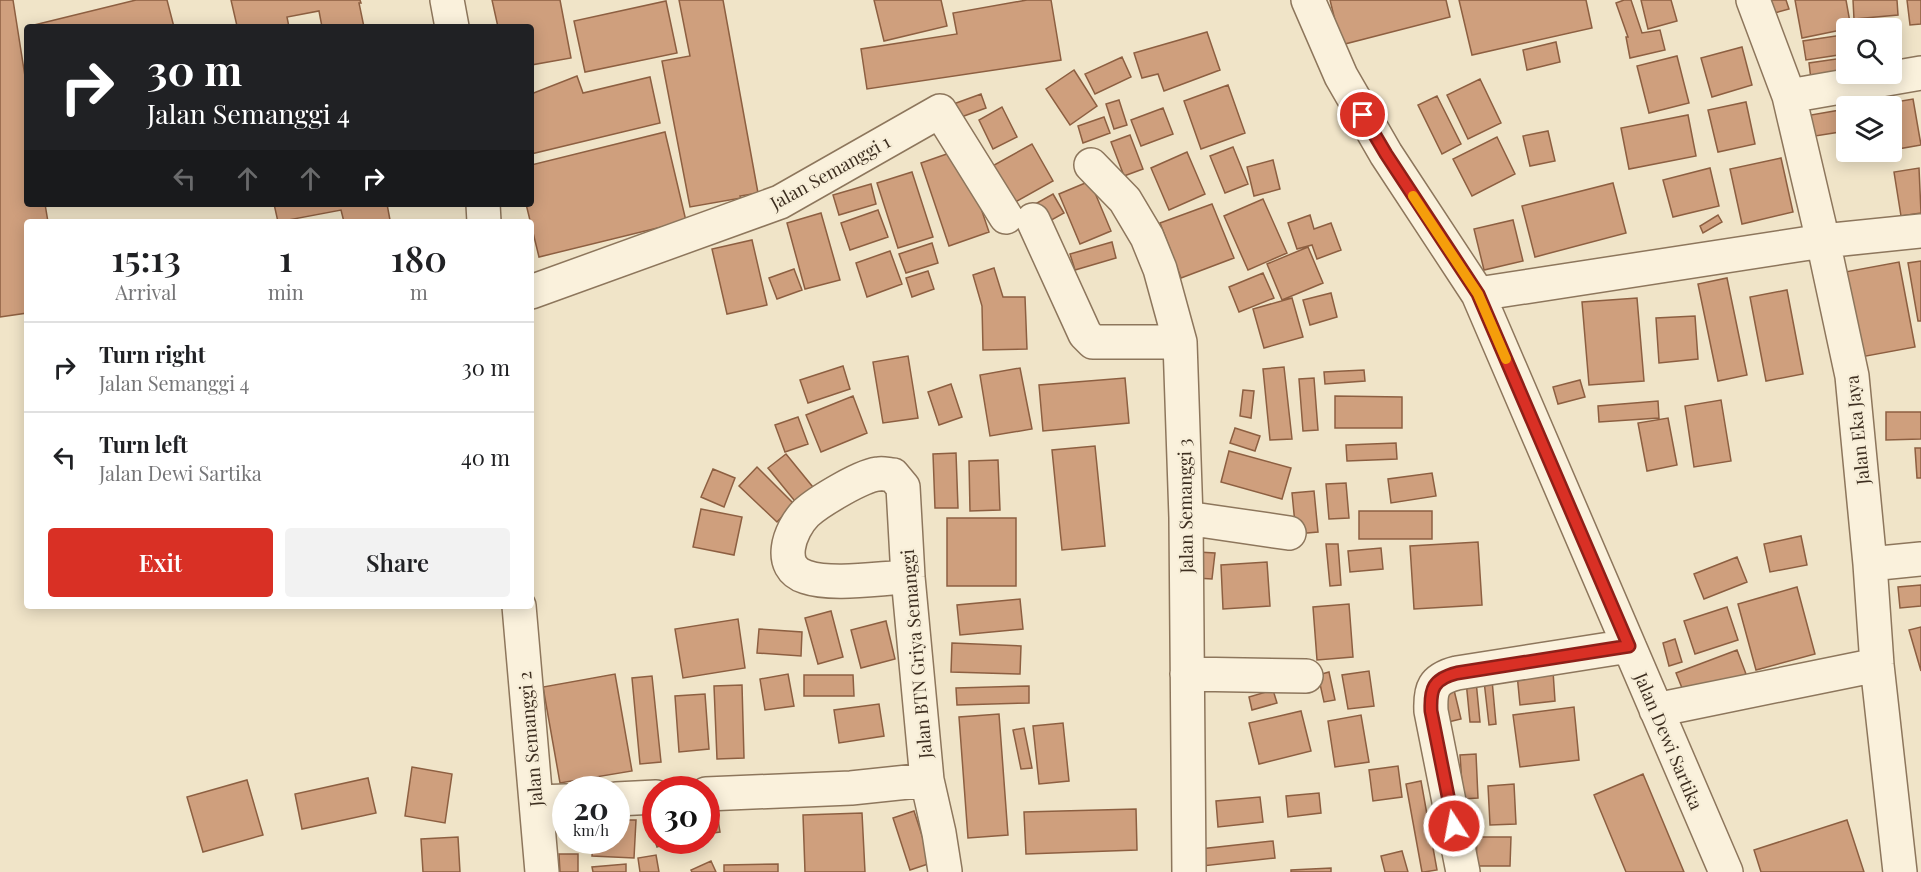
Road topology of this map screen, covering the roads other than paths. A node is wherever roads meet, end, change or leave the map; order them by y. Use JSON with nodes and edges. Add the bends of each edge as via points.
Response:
{"nodes":[{"id":1,"x":447,"y":0,"type":"edge"},
{"id":2,"x":1308,"y":0,"type":"edge"},
{"id":3,"x":1753,"y":0,"type":"edge"},
{"id":4,"x":451,"y":24,"type":"edge"},
{"id":5,"x":1921,"y":73,"type":"edge"},
{"id":6,"x":1789,"y":96,"type":"junction"},
{"id":7,"x":1092,"y":165,"type":"dead end"},
{"id":8,"x":1921,"y":231,"type":"edge"},
{"id":9,"x":1824,"y":241,"type":"junction"},
{"id":10,"x":534,"y":291,"type":"edge"},
{"id":11,"x":1478,"y":294,"type":"junction"},
{"id":12,"x":1180,"y":342,"type":"junction"},
{"id":13,"x":1186,"y":518,"type":"junction"},
{"id":14,"x":1289,"y":533,"type":"dead end"},
{"id":15,"x":1921,"y":559,"type":"edge"},
{"id":16,"x":1870,"y":564,"type":"junction"},
{"id":17,"x":908,"y":577,"type":"junction"},
{"id":18,"x":519,"y":609,"type":"edge"},
{"id":19,"x":1629,"y":646,"type":"junction"},
{"id":20,"x":1877,"y":665,"type":"junction"},
{"id":21,"x":1187,"y":674,"type":"junction"},
{"id":22,"x":1306,"y":676,"type":"dead end"},
{"id":23,"x":1656,"y":710,"type":"junction"},
{"id":24,"x":927,"y":780,"type":"junction"},
{"id":25,"x":720,"y":793,"type":"edge"},
{"id":26,"x":551,"y":802,"type":"edge"},
{"id":27,"x":945,"y":871,"type":"edge"},
{"id":28,"x":542,"y":872,"type":"edge"},
{"id":29,"x":1189,"y":872,"type":"edge"},
{"id":30,"x":1463,"y":872,"type":"edge"},
{"id":31,"x":1726,"y":872,"type":"edge"},
{"id":32,"x":1900,"y":872,"type":"edge"}],
"edges":[{"from":1,"to":4,"type":"street"},
{"from":2,"to":11,"type":"street","name":"Jalan Dewi Sartika","via":[[1341,76],[1380,144]]},
{"from":3,"to":6,"type":"street","name":"Jalan Eka Jaya"},
{"from":5,"to":6,"type":"street"},
{"from":6,"to":9,"type":"street","name":"Jalan Eka Jaya"},
{"from":7,"to":12,"type":"street","name":"Jalan Semanggi 3","via":[[1125,200],[1147,237]]},
{"from":8,"to":9,"type":"street"},
{"from":9,"to":11,"type":"street"},
{"from":9,"to":16,"type":"street","name":"Jalan Eka Jaya","via":[[1852,376]]},
{"from":10,"to":12,"type":"street","name":"Jalan Semanggi 1","via":[[780,202],[939,111],[1020,218],[1085,334],[1094,342]]},
{"from":11,"to":19,"type":"street","name":"Jalan Dewi Sartika"},
{"from":12,"to":13,"type":"street","name":"Jalan Semanggi 3"},
{"from":13,"to":14,"type":"street"},
{"from":13,"to":21,"type":"street","name":"Jalan Semanggi 3"},
{"from":15,"to":16,"type":"street"},
{"from":16,"to":20,"type":"street","name":"Jalan Eka Jaya"},
{"from":17,"to":17,"type":"street","name":"Jalan BTN Griya Semanggi","via":[[903,487],[893,475],[878,473],[852,482],[806,513],[788,545],[793,571],[807,578],[833,581]]},
{"from":17,"to":24,"type":"street","name":"Jalan BTN Griya Semanggi"},
{"from":18,"to":26,"type":"street","name":"Jalan Semanggi 2"},
{"from":19,"to":23,"type":"street","name":"Jalan Dewi Sartika"},
{"from":19,"to":30,"type":"street","via":[[1457,673],[1435,684],[1430,695],[1431,711]]},
{"from":20,"to":23,"type":"street"},
{"from":20,"to":32,"type":"street","name":"Jalan Eka Jaya"},
{"from":21,"to":22,"type":"street"},
{"from":21,"to":29,"type":"street","name":"Jalan Semanggi 3"},
{"from":23,"to":31,"type":"street","name":"Jalan Dewi Sartika"},
{"from":24,"to":25,"type":"street","name":"Jalan BTN Griya Semanggi","via":[[851,788]]},
{"from":24,"to":27,"type":"street"},
{"from":26,"to":28,"type":"street","name":"Jalan Semanggi 2"}]}
